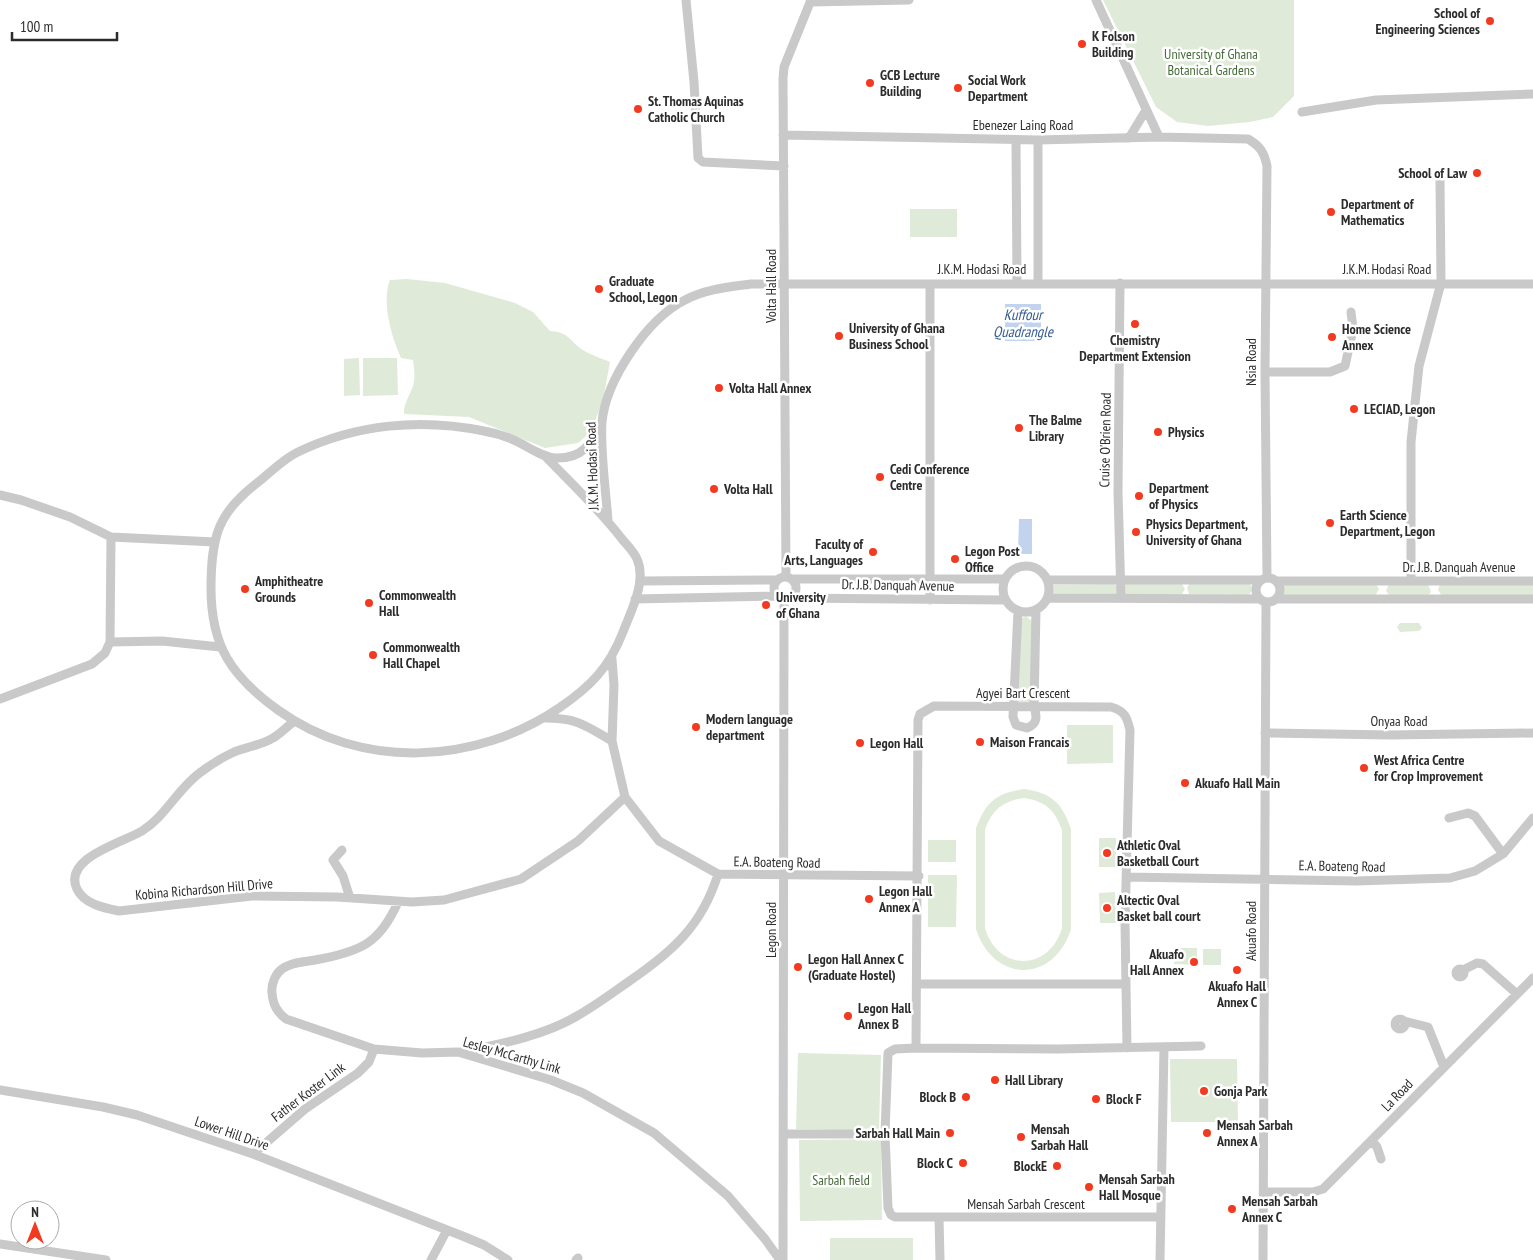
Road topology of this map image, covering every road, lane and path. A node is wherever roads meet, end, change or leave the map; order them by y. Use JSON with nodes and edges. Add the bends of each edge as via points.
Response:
{"nodes":[{"id":1,"x":686,"y":0,"type":"edge"},
{"id":2,"x":909,"y":0,"type":"edge"},
{"id":3,"x":1096,"y":0,"type":"edge"},
{"id":4,"x":810,"y":1,"type":"edge"},
{"id":5,"x":1533,"y":94,"type":"edge"},
{"id":6,"x":1146,"y":110,"type":"junction"},
{"id":7,"x":1302,"y":112,"type":"dead end"},
{"id":8,"x":783,"y":136,"type":"junction"},
{"id":9,"x":1159,"y":137,"type":"junction"},
{"id":10,"x":1129,"y":138,"type":"junction"},
{"id":11,"x":1016,"y":140,"type":"junction"},
{"id":12,"x":1038,"y":140,"type":"junction"},
{"id":13,"x":1261,"y":148,"type":"joint"},
{"id":14,"x":784,"y":166,"type":"junction"},
{"id":15,"x":1440,"y":180,"type":"dead end"},
{"id":16,"x":1017,"y":283,"type":"junction"},
{"id":17,"x":1038,"y":283,"type":"junction"},
{"id":18,"x":1120,"y":283,"type":"junction"},
{"id":19,"x":1266,"y":283,"type":"junction"},
{"id":20,"x":1441,"y":283,"type":"junction"},
{"id":21,"x":785,"y":284,"type":"junction"},
{"id":22,"x":930,"y":284,"type":"junction"},
{"id":23,"x":1533,"y":284,"type":"edge"},
{"id":24,"x":1351,"y":312,"type":"dead end"},
{"id":25,"x":1264,"y":372,"type":"junction"},
{"id":26,"x":602,"y":422,"type":"junction"},
{"id":27,"x":544,"y":455,"type":"junction"},
{"id":28,"x":0,"y":496,"type":"edge"},
{"id":29,"x":608,"y":521,"type":"junction"},
{"id":30,"x":111,"y":536,"type":"junction"},
{"id":31,"x":215,"y":542,"type":"junction"},
{"id":32,"x":785,"y":579,"type":"junction"},
{"id":33,"x":1264,"y":579,"type":"junction"},
{"id":34,"x":640,"y":580,"type":"junction"},
{"id":35,"x":930,"y":580,"type":"junction"},
{"id":36,"x":1004,"y":580,"type":"junction"},
{"id":37,"x":1048,"y":580,"type":"junction"},
{"id":38,"x":1121,"y":580,"type":"junction"},
{"id":39,"x":1276,"y":581,"type":"junction"},
{"id":40,"x":1385,"y":581,"type":"junction"},
{"id":41,"x":1411,"y":581,"type":"junction"},
{"id":42,"x":1436,"y":581,"type":"junction"},
{"id":43,"x":1533,"y":582,"type":"edge"},
{"id":44,"x":784,"y":598,"type":"junction"},
{"id":45,"x":1047,"y":598,"type":"junction"},
{"id":46,"x":1121,"y":598,"type":"junction"},
{"id":47,"x":635,"y":599,"type":"junction"},
{"id":48,"x":1276,"y":599,"type":"junction"},
{"id":49,"x":1385,"y":599,"type":"junction"},
{"id":50,"x":1436,"y":599,"type":"junction"},
{"id":51,"x":1533,"y":599,"type":"edge"},
{"id":52,"x":930,"y":600,"type":"junction"},
{"id":53,"x":1004,"y":600,"type":"junction"},
{"id":54,"x":1263,"y":600,"type":"junction"},
{"id":55,"x":1036,"y":610,"type":"junction"},
{"id":56,"x":1018,"y":611,"type":"junction"},
{"id":57,"x":110,"y":642,"type":"junction"},
{"id":58,"x":220,"y":647,"type":"junction"},
{"id":59,"x":612,"y":660,"type":"junction"},
{"id":60,"x":0,"y":700,"type":"edge"},
{"id":61,"x":1034,"y":706,"type":"junction"},
{"id":62,"x":1015,"y":707,"type":"junction"},
{"id":63,"x":544,"y":718,"type":"junction"},
{"id":64,"x":294,"y":721,"type":"junction"},
{"id":65,"x":1265,"y":733,"type":"junction"},
{"id":66,"x":1533,"y":733,"type":"edge"},
{"id":67,"x":612,"y":741,"type":"junction"},
{"id":68,"x":625,"y":797,"type":"junction"},
{"id":69,"x":1450,"y":818,"type":"dead end"},
{"id":70,"x":1533,"y":818,"type":"edge"},
{"id":71,"x":342,"y":850,"type":"dead end"},
{"id":72,"x":1503,"y":854,"type":"junction"},
{"id":73,"x":718,"y":874,"type":"junction"},
{"id":74,"x":785,"y":876,"type":"junction"},
{"id":75,"x":918,"y":876,"type":"junction"},
{"id":76,"x":1127,"y":878,"type":"junction"},
{"id":77,"x":1265,"y":878,"type":"junction"},
{"id":78,"x":350,"y":898,"type":"junction"},
{"id":79,"x":398,"y":902,"type":"junction"},
{"id":80,"x":1463,"y":970,"type":"dead end"},
{"id":81,"x":1533,"y":978,"type":"edge"},
{"id":82,"x":918,"y":984,"type":"junction"},
{"id":83,"x":1126,"y":984,"type":"junction"},
{"id":84,"x":1517,"y":994,"type":"junction"},
{"id":85,"x":1404,"y":1021,"type":"dead end"},
{"id":86,"x":1200,"y":1046,"type":"dead end"},
{"id":87,"x":1164,"y":1047,"type":"junction"},
{"id":88,"x":916,"y":1048,"type":"junction"},
{"id":89,"x":1127,"y":1048,"type":"junction"},
{"id":90,"x":374,"y":1049,"type":"junction"},
{"id":91,"x":458,"y":1052,"type":"junction"},
{"id":92,"x":1444,"y":1067,"type":"junction"},
{"id":93,"x":0,"y":1090,"type":"edge"},
{"id":94,"x":784,"y":1134,"type":"junction"},
{"id":95,"x":885,"y":1134,"type":"junction"},
{"id":96,"x":1372,"y":1142,"type":"junction"},
{"id":97,"x":254,"y":1154,"type":"junction"},
{"id":98,"x":1381,"y":1159,"type":"dead end"},
{"id":99,"x":1264,"y":1192,"type":"junction"},
{"id":100,"x":939,"y":1217,"type":"junction"},
{"id":101,"x":1161,"y":1217,"type":"junction"},
{"id":102,"x":448,"y":1230,"type":"junction"},
{"id":103,"x":0,"y":1244,"type":"edge"},
{"id":104,"x":106,"y":1260,"type":"edge"},
{"id":105,"x":431,"y":1260,"type":"edge"},
{"id":106,"x":508,"y":1260,"type":"edge"},
{"id":107,"x":782,"y":1260,"type":"edge"},
{"id":108,"x":940,"y":1260,"type":"edge"},
{"id":109,"x":1160,"y":1260,"type":"edge"},
{"id":110,"x":1263,"y":1260,"type":"edge"}],
"edges":[{"from":1,"to":14,"type":"street","via":[[698,158],[703,162]]},
{"from":2,"to":4,"type":"street"},
{"from":3,"to":6,"type":"street"},
{"from":4,"to":8,"type":"street","name":"Volta Hall Road","via":[[784,67]]},
{"from":5,"to":7,"type":"street","via":[[1376,100]]},
{"from":6,"to":9,"type":"street"},
{"from":6,"to":10,"type":"street"},
{"from":8,"to":11,"type":"street","name":"Ebenezer Laing Road"},
{"from":8,"to":14,"type":"street","name":"Volta Hall Road"},
{"from":9,"to":10,"type":"street","name":"Ebenezer Laing Road"},
{"from":9,"to":13,"type":"street","name":"Ebenezer Laing Road","via":[[1248,139]]},
{"from":10,"to":12,"type":"street","name":"Ebenezer Laing Road"},
{"from":11,"to":12,"type":"street","name":"Ebenezer Laing Road"},
{"from":11,"to":16,"type":"street"},
{"from":12,"to":17,"type":"street"},
{"from":13,"to":19,"type":"street","name":"Nsia Road","via":[[1267,166]]},
{"from":14,"to":21,"type":"street","name":"Volta Hall Road"},
{"from":15,"to":20,"type":"street"},
{"from":16,"to":17,"type":"street","name":"J.K.M. Hodasi Road"},
{"from":16,"to":22,"type":"street","name":"J.K.M. Hodasi Road"},
{"from":17,"to":18,"type":"street","name":"J.K.M. Hodasi Road"},
{"from":18,"to":19,"type":"street","name":"J.K.M. Hodasi Road"},
{"from":18,"to":38,"type":"street","name":"Cruise O'Brien Road","via":[[1118,492]]},
{"from":19,"to":20,"type":"street","name":"J.K.M. Hodasi Road"},
{"from":19,"to":25,"type":"street","name":"Nsia Road"},
{"from":20,"to":23,"type":"street","name":"J.K.M. Hodasi Road"},
{"from":20,"to":41,"type":"street","via":[[1423,348],[1414,409]]},
{"from":21,"to":22,"type":"street","name":"J.K.M. Hodasi Road"},
{"from":21,"to":26,"type":"street","name":"J.K.M. Hodasi Road","via":[[751,284],[707,292],[666,311],[624,364],[609,393]]},
{"from":21,"to":32,"type":"street","name":"Volta Hall Road"},
{"from":22,"to":35,"type":"street"},
{"from":24,"to":25,"type":"street","via":[[1353,329],[1344,366],[1330,372]]},
{"from":25,"to":33,"type":"street","name":"Nsia Road"},
{"from":26,"to":27,"type":"street","via":[[590,446],[580,452],[554,458]]},
{"from":26,"to":29,"type":"street","name":"J.K.M. Hodasi Road"},
{"from":27,"to":29,"type":"street"},
{"from":27,"to":31,"type":"street","via":[[489,432],[451,425],[420,423],[360,430],[295,453],[242,495],[222,520]]},
{"from":28,"to":30,"type":"street","via":[[70,517]]},
{"from":29,"to":34,"type":"street","via":[[637,559],[642,576]]},
{"from":30,"to":31,"type":"street"},
{"from":30,"to":57,"type":"street"},
{"from":31,"to":58,"type":"street","via":[[211,617]]},
{"from":32,"to":34,"type":"street","name":"Dr. J.B. Danquah Avenue"},
{"from":32,"to":35,"type":"street","name":"Dr. J.B. Danquah Avenue"},
{"from":32,"to":44,"type":"street","via":[[774,590]]},
{"from":32,"to":44,"type":"street","via":[[796,589]]},
{"from":33,"to":38,"type":"street","name":"Dr. J.B. Danquah Avenue"},
{"from":33,"to":39,"type":"street","name":"Dr. J.B. Danquah Avenue"},
{"from":33,"to":54,"type":"street","via":[[1256,591]]},
{"from":34,"to":47,"type":"street"},
{"from":35,"to":36,"type":"street","name":"Dr. J.B. Danquah Avenue"},
{"from":35,"to":52,"type":"street"},
{"from":36,"to":37,"type":"street","via":[[1010,571],[1025,566],[1040,570]]},
{"from":36,"to":53,"type":"street"},
{"from":37,"to":38,"type":"street","name":"Dr. J.B. Danquah Avenue"},
{"from":37,"to":45,"type":"street"},
{"from":38,"to":46,"type":"street","name":"Cruise O'Brien Road"},
{"from":39,"to":40,"type":"street","name":"Dr. J.B. Danquah Avenue"},
{"from":39,"to":48,"type":"street","via":[[1280,592]]},
{"from":40,"to":41,"type":"street","name":"Dr. J.B. Danquah Avenue"},
{"from":40,"to":49,"type":"street","name":"Dr. J.B. Danquah Avenue"},
{"from":41,"to":42,"type":"street","name":"Dr. J.B. Danquah Avenue"},
{"from":42,"to":43,"type":"street","name":"Dr. J.B. Danquah Avenue"},
{"from":42,"to":50,"type":"street"},
{"from":44,"to":47,"type":"street","name":"Dr. J.B. Danquah Avenue"},
{"from":44,"to":52,"type":"street","name":"Dr. J.B. Danquah Avenue"},
{"from":44,"to":74,"type":"street","name":"Legon Road"},
{"from":45,"to":46,"type":"street"},
{"from":45,"to":55,"type":"street"},
{"from":46,"to":54,"type":"street"},
{"from":47,"to":59,"type":"street"},
{"from":48,"to":49,"type":"street"},
{"from":48,"to":54,"type":"street"},
{"from":49,"to":50,"type":"street"},
{"from":50,"to":51,"type":"street"},
{"from":52,"to":53,"type":"street","name":"Dr. J.B. Danquah Avenue"},
{"from":53,"to":56,"type":"street"},
{"from":54,"to":65,"type":"street","name":"Akuafo Road"},
{"from":55,"to":56,"type":"street"},
{"from":55,"to":61,"type":"street"},
{"from":56,"to":62,"type":"street"},
{"from":57,"to":58,"type":"street","via":[[162,641]]},
{"from":57,"to":60,"type":"street","via":[[105,653],[92,664]]},
{"from":58,"to":64,"type":"street","via":[[226,660],[257,695]]},
{"from":59,"to":63,"type":"street","via":[[579,694]]},
{"from":59,"to":67,"type":"street","name":"E.A. Boateng Road"},
{"from":61,"to":62,"type":"street","name":"Agyei Bart Crescent"},
{"from":61,"to":62,"type":"street","via":[[1036,721],[1027,728],[1019,727],[1014,721]]},
{"from":61,"to":76,"type":"street","name":"Agyei Bart Crescent","via":[[1111,707],[1121,710],[1127,718],[1130,730]]},
{"from":62,"to":75,"type":"street","name":"Agyei Bart Crescent","via":[[934,706],[920,714]]},
{"from":63,"to":64,"type":"street","via":[[503,738],[462,750],[422,753],[380,750],[348,743]]},
{"from":63,"to":67,"type":"street","via":[[580,721]]},
{"from":64,"to":78,"type":"street","name":"Kobina Richardson Hill Drive","via":[[272,739],[233,753],[199,772],[142,831],[80,864],[76,886],[87,900],[119,911],[252,896]]},
{"from":65,"to":66,"type":"street","name":"Onyaa Road"},
{"from":65,"to":77,"type":"street","name":"Akuafo Road"},
{"from":67,"to":68,"type":"street","name":"E.A. Boateng Road"},
{"from":68,"to":73,"type":"street","name":"E.A. Boateng Road","via":[[658,841]]},
{"from":68,"to":79,"type":"street","name":"Kobina Richardson Hill Drive","via":[[578,841],[521,878],[444,900]]},
{"from":69,"to":72,"type":"street","via":[[1468,814],[1475,816]]},
{"from":70,"to":72,"type":"street","name":"E.A. Boateng Road"},
{"from":71,"to":78,"type":"street","via":[[333,860],[343,876]]},
{"from":72,"to":77,"type":"street","name":"E.A. Boateng Road","via":[[1475,871],[1450,878],[1356,881]]},
{"from":73,"to":74,"type":"street","name":"E.A. Boateng Road"},
{"from":73,"to":91,"type":"street","via":[[712,894],[697,920],[676,946],[654,965],[576,1017],[521,1038]]},
{"from":74,"to":75,"type":"street","name":"E.A. Boateng Road"},
{"from":74,"to":94,"type":"street","name":"Legon Road"},
{"from":75,"to":82,"type":"street","name":"Agyei Bart Crescent"},
{"from":76,"to":77,"type":"street","name":"E.A. Boateng Road"},
{"from":76,"to":83,"type":"street","name":"Agyei Bart Crescent"},
{"from":77,"to":99,"type":"street","name":"Akuafo Road"},
{"from":78,"to":79,"type":"street","name":"Kobina Richardson Hill Drive"},
{"from":79,"to":90,"type":"street","name":"Lesley McCarthy Link","via":[[385,927],[367,943],[355,950],[281,969],[272,990],[273,1003],[286,1019]]},
{"from":80,"to":84,"type":"street","via":[[1478,963],[1484,964]]},
{"from":81,"to":84,"type":"street","name":"La Road"},
{"from":82,"to":83,"type":"street"},
{"from":82,"to":88,"type":"street","name":"Agyei Bart Crescent"},
{"from":83,"to":89,"type":"street","name":"Agyei Bart Crescent"},
{"from":84,"to":92,"type":"street","name":"La Road"},
{"from":85,"to":92,"type":"street","via":[[1428,1027]]},
{"from":86,"to":87,"type":"street"},
{"from":87,"to":89,"type":"street"},
{"from":87,"to":101,"type":"street"},
{"from":88,"to":89,"type":"street"},
{"from":88,"to":95,"type":"street","name":"Mensah Sarbah Crescent","via":[[895,1049],[887,1056]]},
{"from":90,"to":91,"type":"street","name":"Lesley McCarthy Link"},
{"from":90,"to":97,"type":"street","name":"Father Koster Link","via":[[369,1062],[358,1073],[305,1109]]},
{"from":91,"to":107,"type":"street","name":"Lesley McCarthy Link","via":[[583,1093],[654,1133],[728,1196]]},
{"from":92,"to":96,"type":"street","name":"La Road"},
{"from":93,"to":97,"type":"street","name":"Lower Hill Drive","via":[[137,1115]]},
{"from":94,"to":95,"type":"street"},
{"from":94,"to":107,"type":"street","name":"Legon Road"},
{"from":95,"to":100,"type":"street","name":"Mensah Sarbah Crescent","via":[[891,1215]]},
{"from":96,"to":98,"type":"street"},
{"from":96,"to":99,"type":"street","name":"La Road","via":[[1320,1191]]},
{"from":97,"to":102,"type":"street","name":"Lower Hill Drive"},
{"from":99,"to":110,"type":"street","name":"Akuafo Road"},
{"from":100,"to":101,"type":"street","name":"Mensah Sarbah Crescent"},
{"from":100,"to":108,"type":"street"},
{"from":101,"to":109,"type":"street"},
{"from":102,"to":105,"type":"street"},
{"from":102,"to":106,"type":"street","name":"Lower Hill Drive","via":[[484,1245]]},
{"from":103,"to":104,"type":"street"}]}
